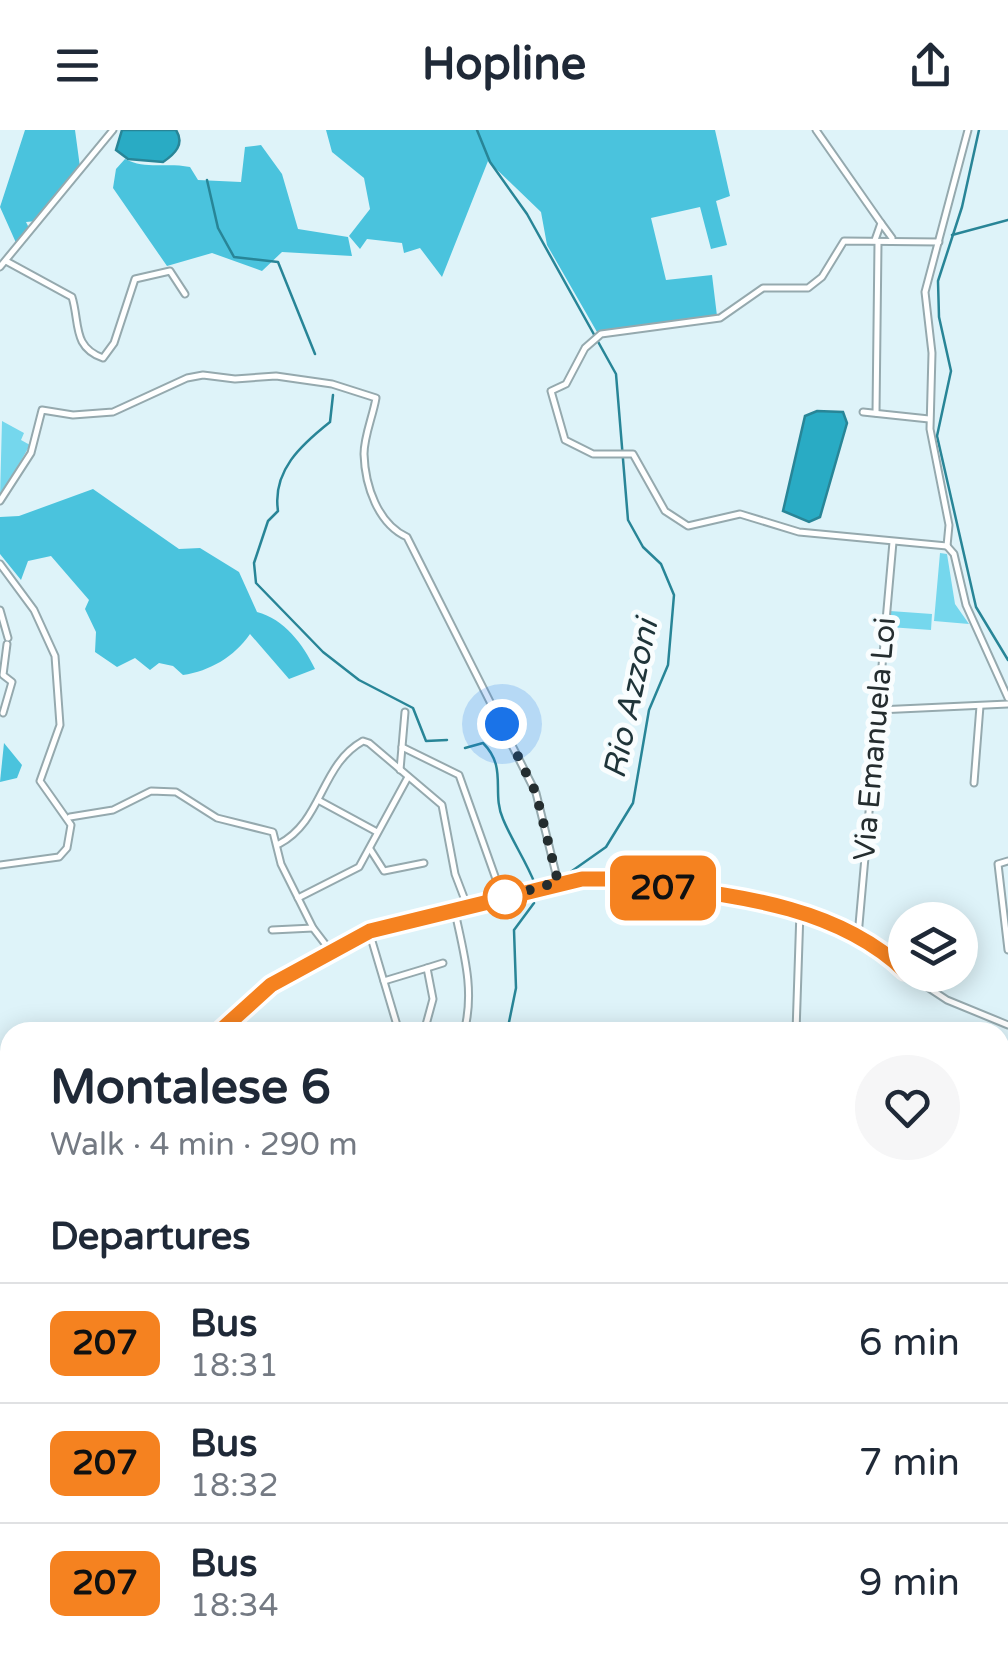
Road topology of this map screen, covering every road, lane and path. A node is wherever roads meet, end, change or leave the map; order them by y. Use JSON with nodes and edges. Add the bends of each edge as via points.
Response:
{"nodes":[{"id":1,"x":113,"y":130,"type":"edge"},
{"id":2,"x":816,"y":130,"type":"edge"},
{"id":3,"x":968,"y":130,"type":"edge"},
{"id":4,"x":881,"y":223,"type":"junction"},
{"id":5,"x":892,"y":238,"type":"junction"},
{"id":6,"x":877,"y":241,"type":"junction"},
{"id":7,"x":939,"y":242,"type":"junction"},
{"id":8,"x":3,"y":264,"type":"edge"},
{"id":9,"x":185,"y":294,"type":"dead end"},
{"id":10,"x":863,"y":412,"type":"dead end"},
{"id":11,"x":876,"y":413,"type":"junction"},
{"id":12,"x":930,"y":418,"type":"junction"},
{"id":13,"x":0,"y":501,"type":"edge"},
{"id":14,"x":892,"y":542,"type":"junction"},
{"id":15,"x":947,"y":546,"type":"junction"},
{"id":16,"x":0,"y":564,"type":"edge"},
{"id":17,"x":0,"y":610,"type":"edge"},
{"id":18,"x":1008,"y":701,"type":"edge"},
{"id":19,"x":980,"y":706,"type":"junction"},
{"id":20,"x":878,"y":710,"type":"junction"},
{"id":21,"x":405,"y":712,"type":"dead end"},
{"id":22,"x":3,"y":713,"type":"dead end"},
{"id":23,"x":402,"y":747,"type":"junction"},
{"id":24,"x":400,"y":770,"type":"junction"},
{"id":25,"x":408,"y":776,"type":"junction"},
{"id":26,"x":974,"y":783,"type":"dead end"},
{"id":27,"x":318,"y":800,"type":"junction"},
{"id":28,"x":70,"y":817,"type":"junction"},
{"id":29,"x":377,"y":832,"type":"junction"},
{"id":30,"x":279,"y":844,"type":"junction"},
{"id":31,"x":369,"y":847,"type":"junction"},
{"id":32,"x":1008,"y":861,"type":"edge"},
{"id":33,"x":424,"y":864,"type":"dead end"},
{"id":34,"x":0,"y":865,"type":"edge"},
{"id":35,"x":558,"y":882,"type":"junction"},
{"id":36,"x":298,"y":898,"type":"junction"},
{"id":37,"x":503,"y":898,"type":"junction"},
{"id":38,"x":468,"y":908,"type":"junction"},
{"id":39,"x":800,"y":911,"type":"junction"},
{"id":40,"x":454,"y":912,"type":"junction"},
{"id":41,"x":313,"y":928,"type":"junction"},
{"id":42,"x":272,"y":930,"type":"dead end"},
{"id":43,"x":370,"y":931,"type":"junction"},
{"id":44,"x":858,"y":936,"type":"junction"},
{"id":45,"x":330,"y":950,"type":"junction"},
{"id":46,"x":1008,"y":950,"type":"edge"},
{"id":47,"x":888,"y":959,"type":"edge"},
{"id":48,"x":443,"y":963,"type":"dead end"},
{"id":49,"x":427,"y":968,"type":"junction"},
{"id":50,"x":384,"y":981,"type":"junction"},
{"id":51,"x":934,"y":992,"type":"edge"},
{"id":52,"x":229,"y":1022,"type":"edge"},
{"id":53,"x":397,"y":1022,"type":"edge"},
{"id":54,"x":427,"y":1022,"type":"edge"},
{"id":55,"x":465,"y":1022,"type":"edge"},
{"id":56,"x":796,"y":1022,"type":"edge"},
{"id":57,"x":1003,"y":1022,"type":"edge"}],
"edges":[{"from":1,"to":8,"type":"street"},
{"from":2,"to":4,"type":"street"},
{"from":3,"to":7,"type":"street"},
{"from":4,"to":5,"type":"street"},
{"from":4,"to":6,"type":"street"},
{"from":5,"to":6,"type":"street"},
{"from":5,"to":7,"type":"street"},
{"from":6,"to":11,"type":"street"},
{"from":6,"to":14,"type":"street","via":[[844,241],[808,288],[763,288],[720,318],[598,336],[566,384],[551,392],[567,442],[593,454],[633,454],[666,511],[688,526],[740,514],[799,532]]},
{"from":7,"to":12,"type":"street","via":[[925,292]]},
{"from":8,"to":9,"type":"street","via":[[72,297],[78,336],[102,358],[114,343],[135,280],[170,271]]},
{"from":10,"to":11,"type":"street"},
{"from":11,"to":12,"type":"street"},
{"from":12,"to":15,"type":"street"},
{"from":13,"to":35,"type":"street","via":[[31,453],[42,410],[113,412],[203,376],[276,376],[376,398],[364,454],[379,514],[407,537],[498,714],[536,793]]},
{"from":14,"to":15,"type":"street"},
{"from":14,"to":20,"type":"street","name":"Via Emanuela Loi"},
{"from":15,"to":18,"type":"street"},
{"from":16,"to":28,"type":"street","via":[[34,610],[54,656],[60,725],[40,780]]},
{"from":17,"to":22,"type":"street","via":[[8,641],[3,675],[12,682]]},
{"from":18,"to":19,"type":"street"},
{"from":19,"to":20,"type":"street"},
{"from":19,"to":26,"type":"street"},
{"from":20,"to":44,"type":"street","name":"Via Emanuela Loi"},
{"from":21,"to":23,"type":"street"},
{"from":23,"to":24,"type":"street"},
{"from":23,"to":37,"type":"street","via":[[462,781]]},
{"from":24,"to":25,"type":"street"},
{"from":24,"to":27,"type":"street","via":[[363,741],[340,757]]},
{"from":25,"to":29,"type":"street"},
{"from":25,"to":38,"type":"street","via":[[442,806]]},
{"from":27,"to":29,"type":"street"},
{"from":27,"to":30,"type":"street","via":[[299,831]]},
{"from":28,"to":30,"type":"street","via":[[113,810],[142,794],[176,792],[217,818],[274,832]]},
{"from":28,"to":34,"type":"street","via":[[60,857]]},
{"from":29,"to":31,"type":"street"},
{"from":30,"to":36,"type":"street"},
{"from":31,"to":33,"type":"street","via":[[390,872]]},
{"from":31,"to":36,"type":"street","via":[[360,867]]},
{"from":32,"to":46,"type":"street","via":[[998,864]]},
{"from":35,"to":37,"type":"street"},
{"from":35,"to":39,"type":"street","via":[[607,879]]},
{"from":36,"to":41,"type":"street"},
{"from":37,"to":38,"type":"street"},
{"from":38,"to":40,"type":"street"},
{"from":39,"to":44,"type":"street"},
{"from":39,"to":56,"type":"street"},
{"from":40,"to":43,"type":"street"},
{"from":40,"to":55,"type":"street","via":[[470,983]]},
{"from":41,"to":42,"type":"street"},
{"from":41,"to":45,"type":"street"},
{"from":43,"to":45,"type":"street"},
{"from":43,"to":50,"type":"street"},
{"from":44,"to":47,"type":"street"},
{"from":45,"to":52,"type":"street","via":[[262,991]]},
{"from":48,"to":49,"type":"street"},
{"from":49,"to":50,"type":"street"},
{"from":49,"to":54,"type":"street","via":[[433,999]]},
{"from":50,"to":53,"type":"street"},
{"from":51,"to":57,"type":"street"}]}
